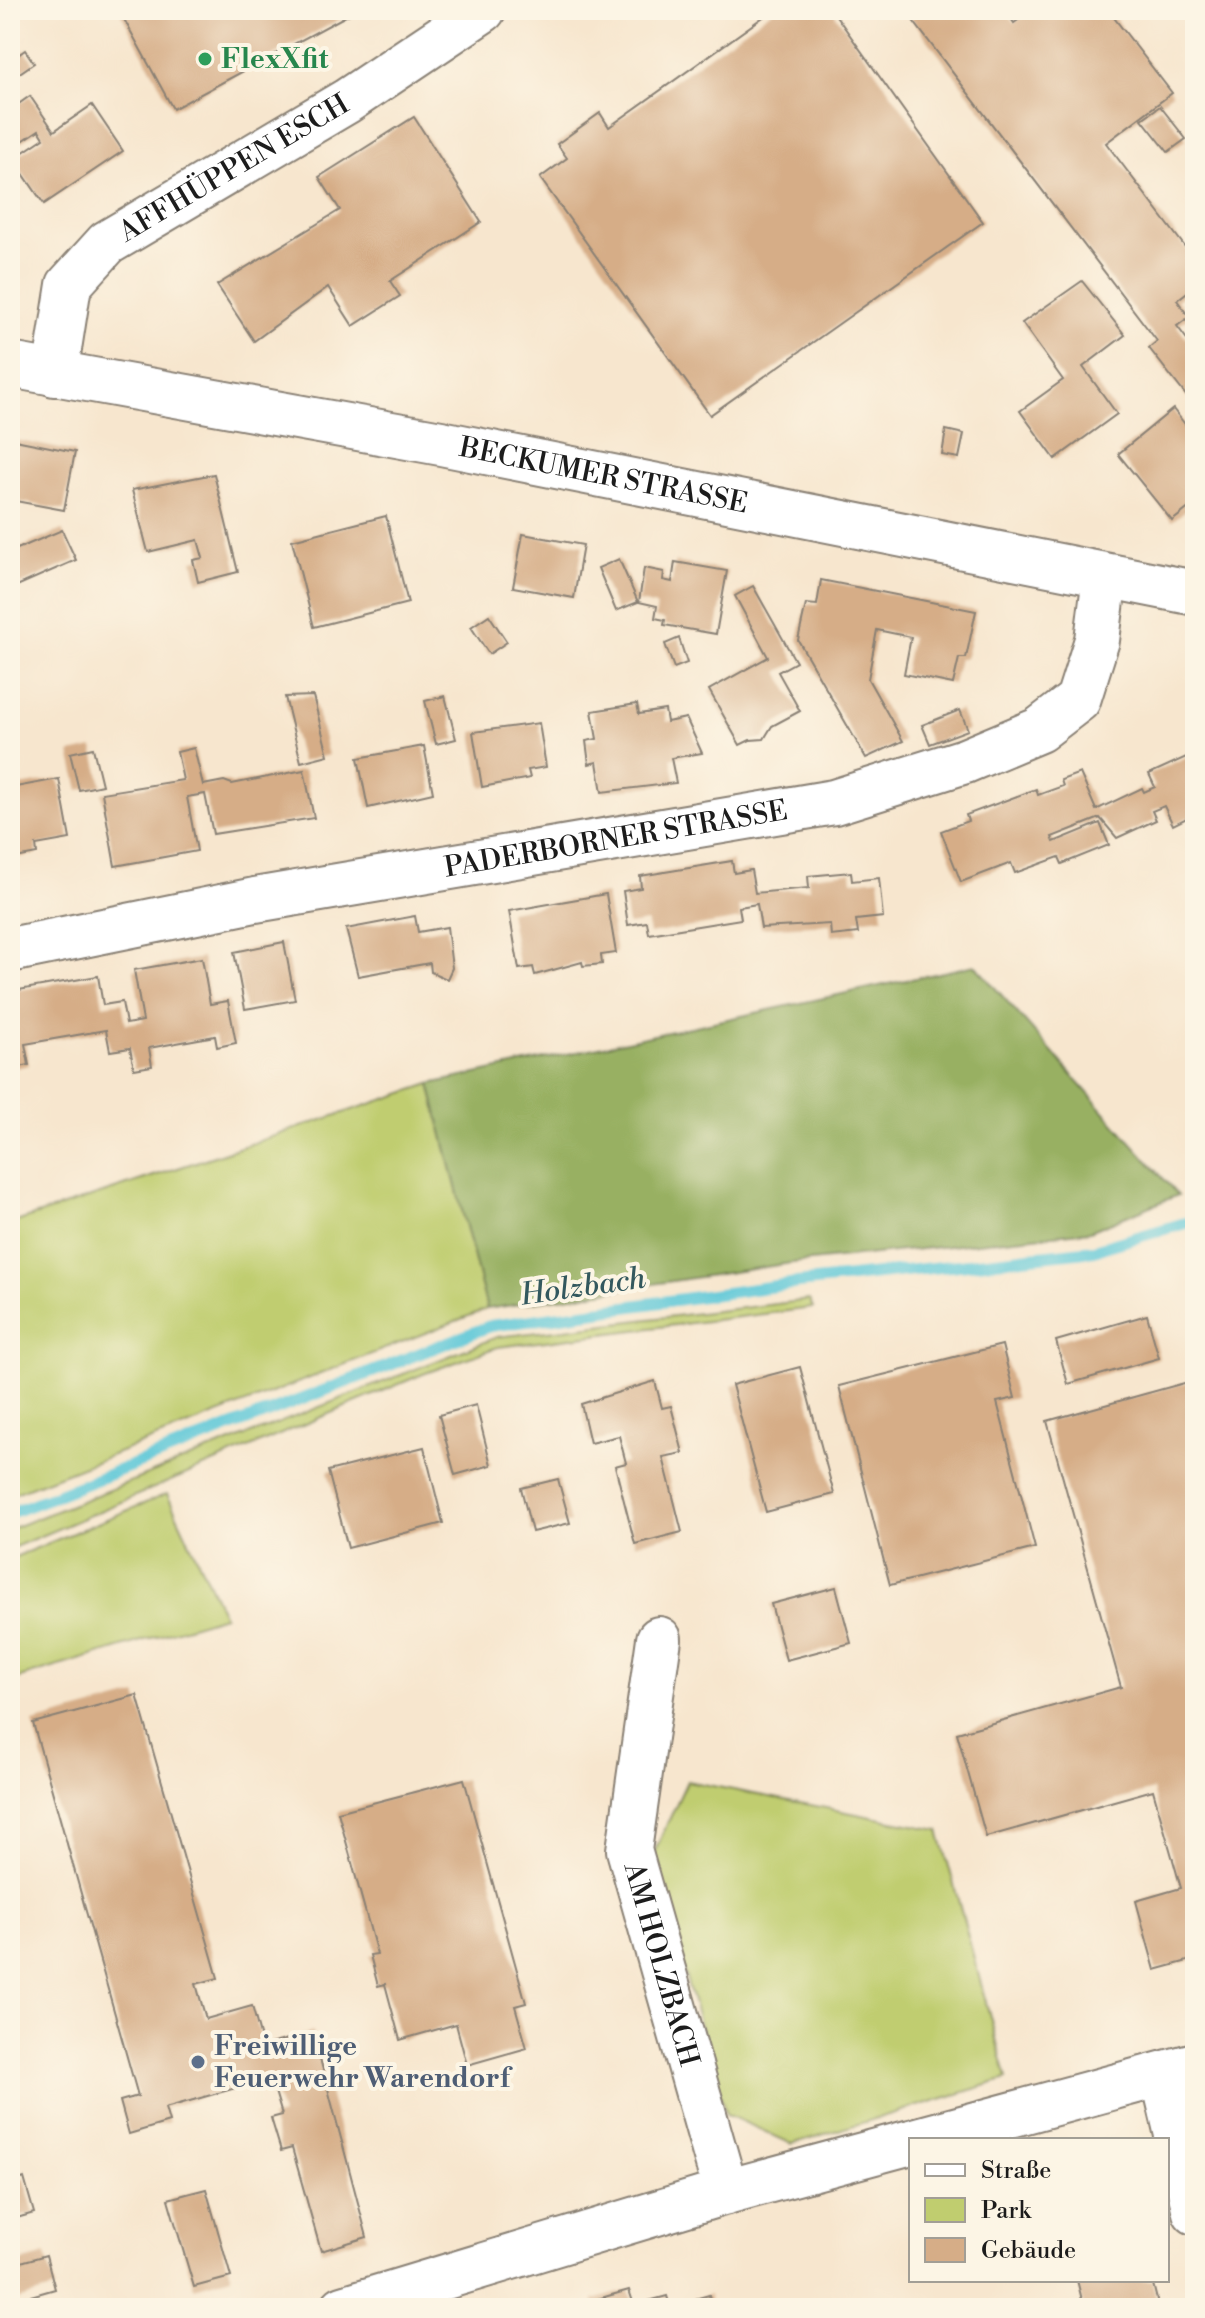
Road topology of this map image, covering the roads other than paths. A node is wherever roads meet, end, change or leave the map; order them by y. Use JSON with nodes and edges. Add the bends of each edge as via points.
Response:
{"nodes":[{"id":1,"x":483,"y":10,"type":"edge"},
{"id":2,"x":10,"y":365,"type":"edge"},
{"id":3,"x":55,"y":374,"type":"junction"},
{"id":4,"x":1105,"y":576,"type":"junction"},
{"id":5,"x":1195,"y":593,"type":"edge"},
{"id":6,"x":10,"y":950,"type":"edge"},
{"id":7,"x":659,"y":1639,"type":"dead end"},
{"id":8,"x":1179,"y":2070,"type":"edge"},
{"id":9,"x":925,"y":2138,"type":"edge"},
{"id":10,"x":909,"y":2143,"type":"edge"},
{"id":11,"x":726,"y":2192,"type":"junction"},
{"id":12,"x":1195,"y":2212,"type":"edge"},
{"id":13,"x":343,"y":2308,"type":"edge"}],
"edges":[{"from":1,"to":3,"type":"street","name":"AFFHÜPPEN ESCH","via":[[347,101],[107,243],[69,285]]},
{"from":2,"to":3,"type":"street","name":"BECKUMER STRASSE"},
{"from":3,"to":4,"type":"street","name":"BECKUMER STRASSE","via":[[441,443]]},
{"from":4,"to":5,"type":"street","name":"BECKUMER STRASSE"},
{"from":4,"to":6,"type":"street","name":"PADERBORNER STRASSE","via":[[1097,640],[1078,700],[1039,730],[965,761],[834,802],[271,898]]},
{"from":7,"to":11,"type":"street","name":"AM HOLZBACH","via":[[629,1850]]},
{"from":8,"to":9,"type":"street"},
{"from":8,"to":12,"type":"street"},
{"from":10,"to":11,"type":"street"},
{"from":11,"to":13,"type":"street"}]}
